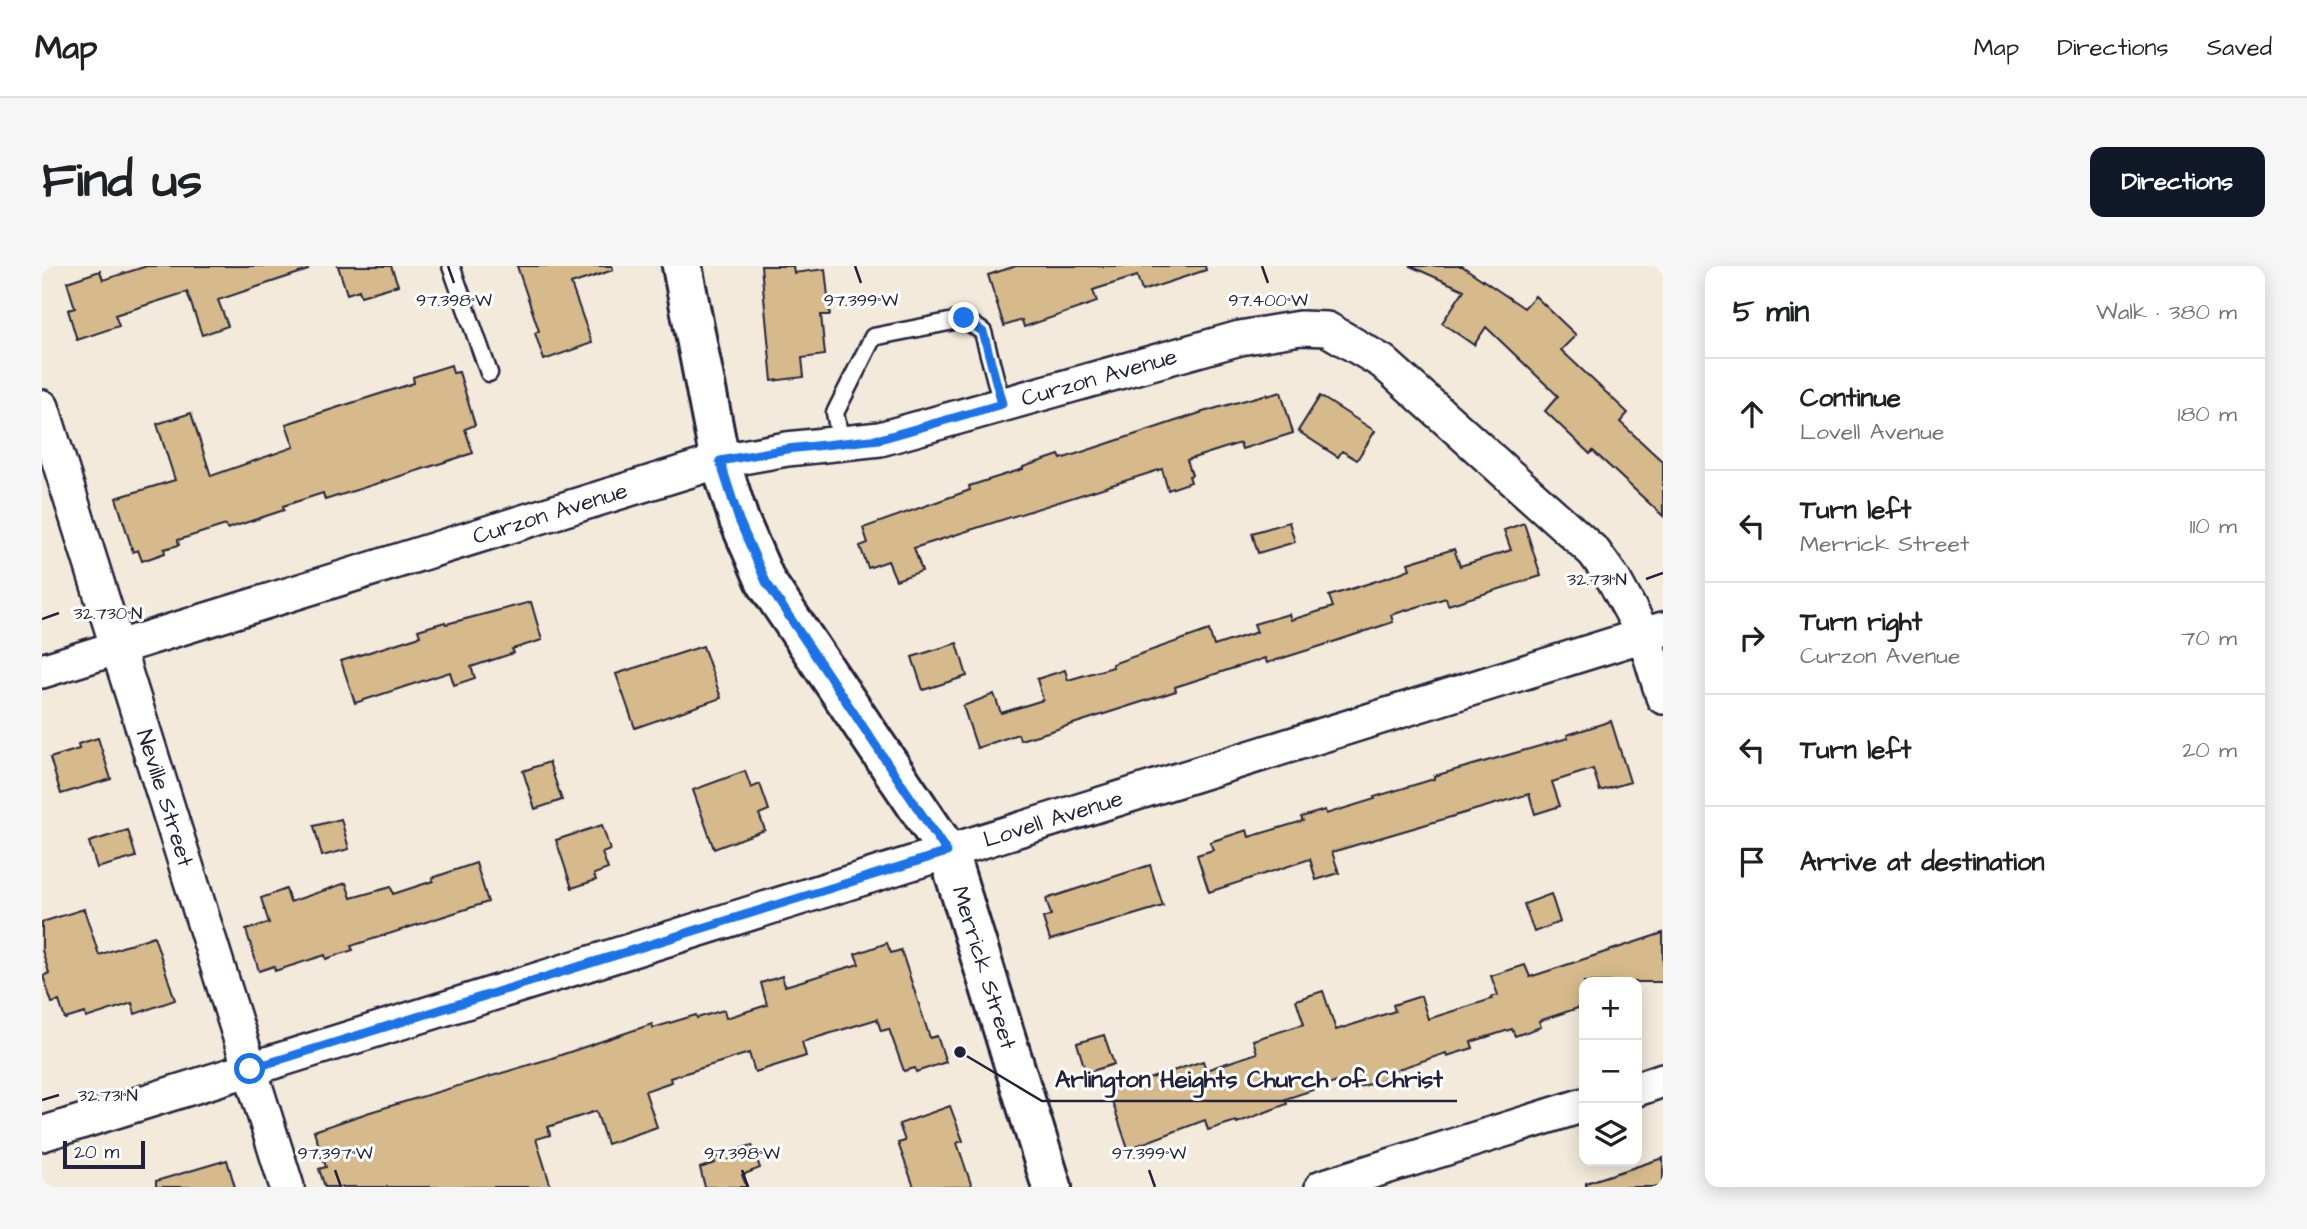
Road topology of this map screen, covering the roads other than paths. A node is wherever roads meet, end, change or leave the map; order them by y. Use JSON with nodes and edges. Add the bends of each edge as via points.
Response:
{"nodes":[{"id":1,"x":451,"y":266,"type":"edge"},
{"id":2,"x":682,"y":266,"type":"edge"},
{"id":3,"x":489,"y":373,"type":"dead end"},
{"id":4,"x":1002,"y":404,"type":"junction"},
{"id":5,"x":42,"y":407,"type":"edge"},
{"id":6,"x":841,"y":443,"type":"junction"},
{"id":7,"x":720,"y":461,"type":"junction"},
{"id":8,"x":1653,"y":632,"type":"edge"},
{"id":9,"x":117,"y":647,"type":"junction"},
{"id":10,"x":42,"y":671,"type":"edge"},
{"id":11,"x":1663,"y":697,"type":"edge"},
{"id":12,"x":947,"y":852,"type":"junction"},
{"id":13,"x":250,"y":1069,"type":"junction"},
{"id":14,"x":1663,"y":1080,"type":"edge"},
{"id":15,"x":1642,"y":1087,"type":"edge"},
{"id":16,"x":1579,"y":1107,"type":"edge"},
{"id":17,"x":42,"y":1134,"type":"edge"},
{"id":18,"x":287,"y":1187,"type":"edge"},
{"id":19,"x":1052,"y":1187,"type":"edge"},
{"id":20,"x":1322,"y":1187,"type":"edge"}],
"edges":[{"from":1,"to":3,"type":"lane"},
{"from":2,"to":7,"type":"street","name":"Merrick Street"},
{"from":4,"to":6,"type":"street","name":"Curzon Avenue","via":[[880,439]]},
{"from":4,"to":6,"type":"lane","via":[[983,332],[964,318],[873,337],[835,413]]},
{"from":4,"to":8,"type":"street","name":"Curzon Avenue","via":[[1240,338],[1300,328],[1327,329],[1383,362],[1594,552]]},
{"from":5,"to":9,"type":"street","name":"Neville Street"},
{"from":6,"to":7,"type":"street","name":"Curzon Avenue"},
{"from":7,"to":9,"type":"street","name":"Curzon Avenue"},
{"from":7,"to":12,"type":"street","name":"Merrick Street","via":[[766,582]]},
{"from":8,"to":11,"type":"street","name":"Curzon Avenue"},
{"from":8,"to":12,"type":"street","name":"Lovell Avenue"},
{"from":9,"to":10,"type":"street","name":"Curzon Avenue"},
{"from":9,"to":13,"type":"street","name":"Neville Street"},
{"from":12,"to":13,"type":"street","name":"Lovell Avenue"},
{"from":12,"to":19,"type":"street","name":"Merrick Street"},
{"from":13,"to":17,"type":"street","name":"Lovell Avenue"},
{"from":13,"to":18,"type":"street","name":"Neville Street"},
{"from":14,"to":15,"type":"street"},
{"from":16,"to":20,"type":"street"}]}
